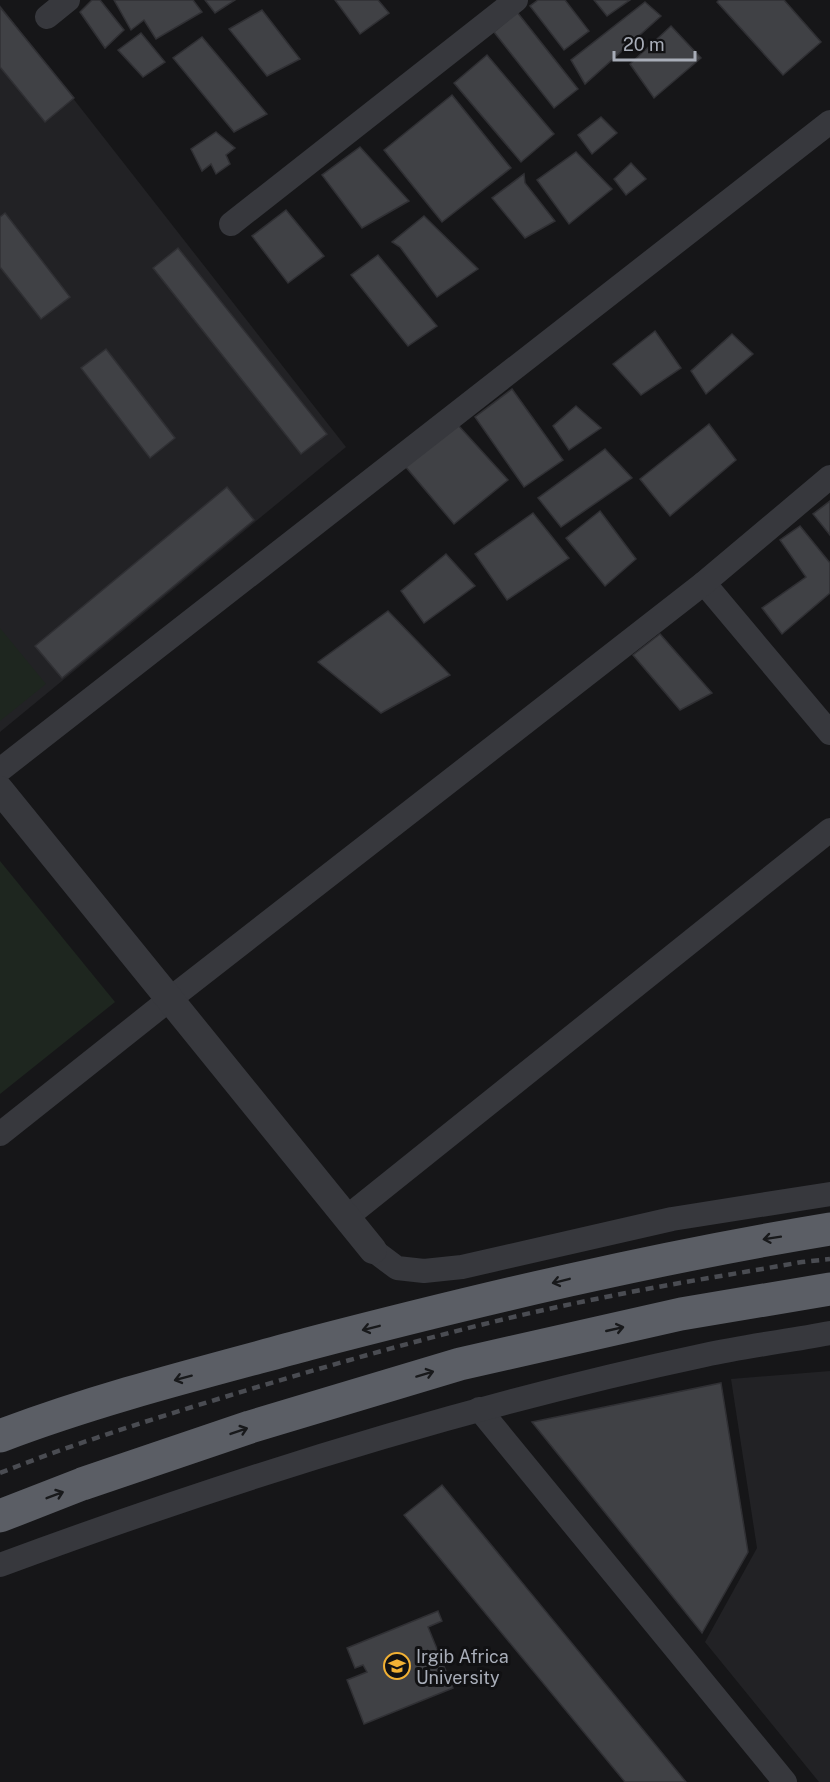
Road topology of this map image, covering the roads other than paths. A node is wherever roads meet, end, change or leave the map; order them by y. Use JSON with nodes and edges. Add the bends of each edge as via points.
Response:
{"nodes":[{"id":1,"x":68,"y":0,"type":"edge"},
{"id":2,"x":516,"y":0,"type":"edge"},
{"id":3,"x":47,"y":17,"type":"dead end"},
{"id":4,"x":830,"y":122,"type":"edge"},
{"id":5,"x":231,"y":224,"type":"dead end"},
{"id":6,"x":830,"y":477,"type":"edge"},
{"id":7,"x":704,"y":583,"type":"junction"},
{"id":8,"x":830,"y":733,"type":"edge"},
{"id":9,"x":0,"y":770,"type":"edge"},
{"id":10,"x":0,"y":790,"type":"edge"},
{"id":11,"x":830,"y":830,"type":"edge"},
{"id":12,"x":170,"y":999,"type":"junction"},
{"id":13,"x":0,"y":1134,"type":"edge"},
{"id":14,"x":830,"y":1194,"type":"edge"},
{"id":15,"x":346,"y":1217,"type":"junction"},
{"id":16,"x":830,"y":1228,"type":"edge"},
{"id":17,"x":373,"y":1250,"type":"joint"},
{"id":18,"x":830,"y":1289,"type":"edge"},
{"id":19,"x":830,"y":1333,"type":"edge"},
{"id":20,"x":479,"y":1409,"type":"junction"},
{"id":21,"x":0,"y":1436,"type":"edge"},
{"id":22,"x":0,"y":1516,"type":"edge"},
{"id":23,"x":0,"y":1565,"type":"edge"},
{"id":24,"x":785,"y":1782,"type":"edge"}],
"edges":[{"from":1,"to":3,"type":"street"},
{"from":2,"to":5,"type":"street"},
{"from":4,"to":9,"type":"street"},
{"from":6,"to":7,"type":"street"},
{"from":7,"to":8,"type":"street"},
{"from":7,"to":12,"type":"street"},
{"from":10,"to":12,"type":"street"},
{"from":11,"to":15,"type":"street"},
{"from":12,"to":13,"type":"street"},
{"from":12,"to":15,"type":"street"},
{"from":14,"to":17,"type":"street","via":[[672,1219],[462,1267],[424,1271],[397,1268]]},
{"from":15,"to":17,"type":"street"},
{"from":16,"to":21,"type":"highway","one_way":true,"via":[[569,1279],[341,1336],[148,1387]]},
{"from":22,"to":18,"type":"highway","one_way":true,"via":[[250,1427],[460,1364],[681,1314]]},
{"from":19,"to":20,"type":"street","via":[[705,1355]]},
{"from":20,"to":23,"type":"street","via":[[280,1468]]},
{"from":20,"to":24,"type":"street"}]}
